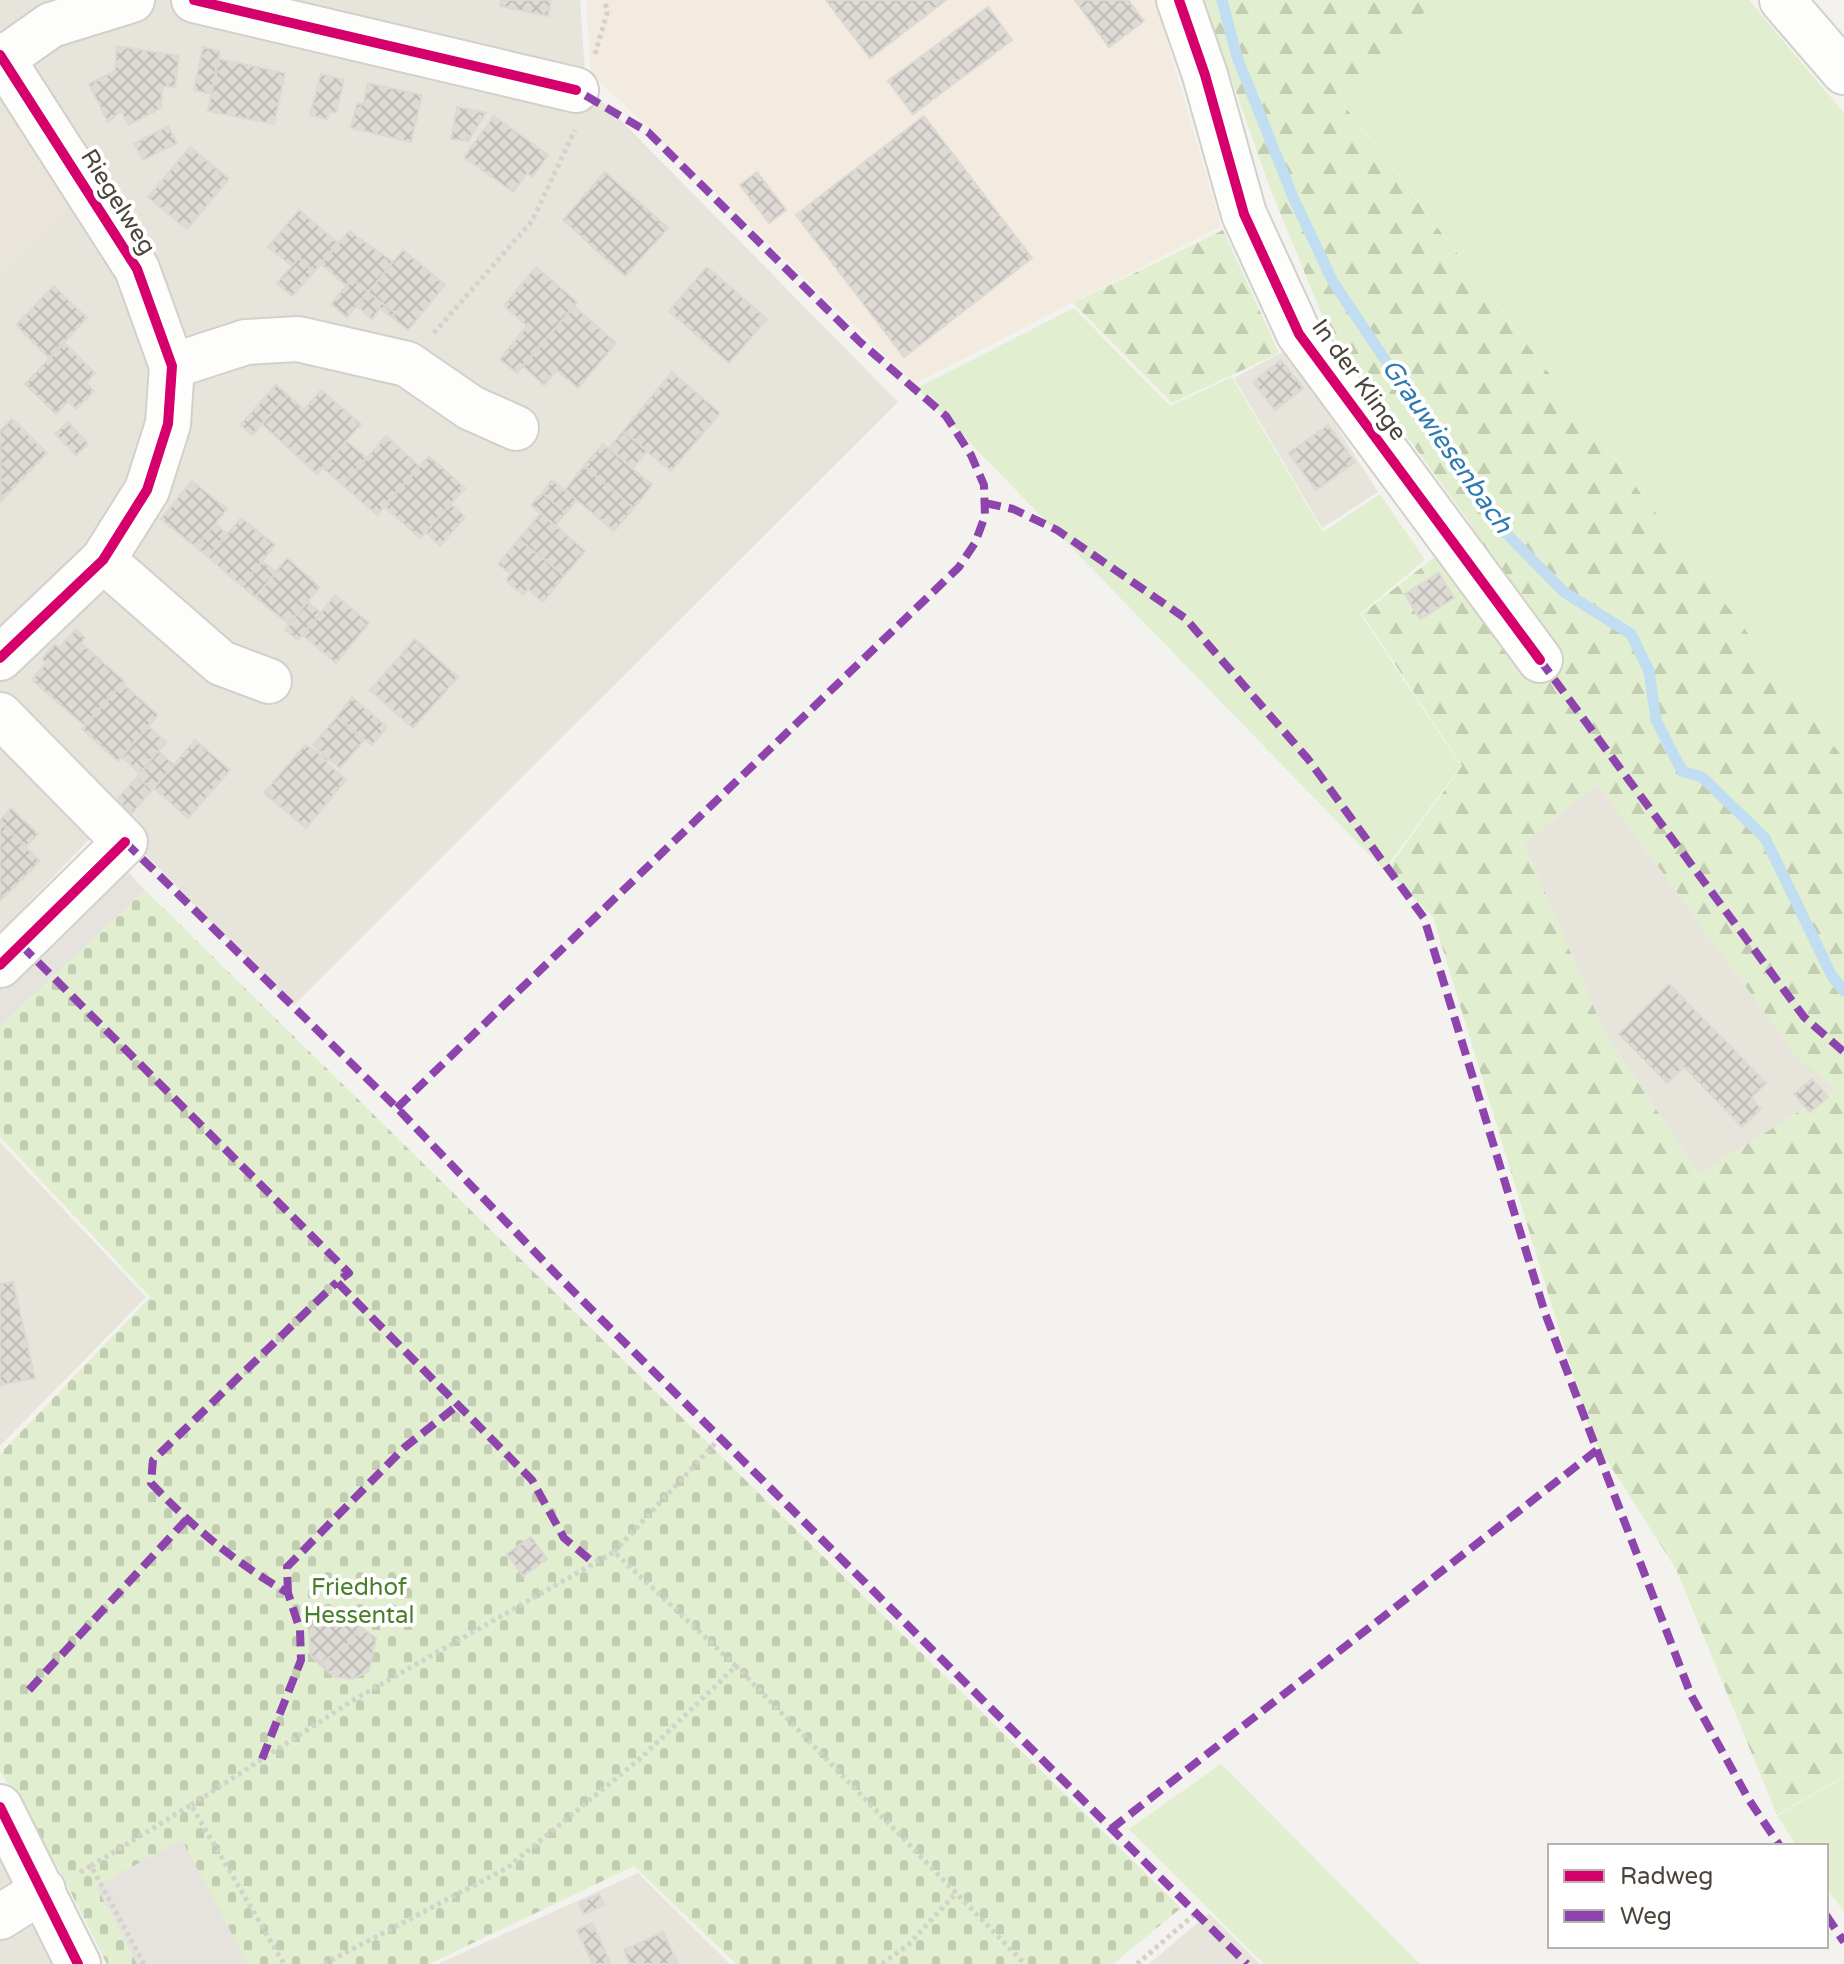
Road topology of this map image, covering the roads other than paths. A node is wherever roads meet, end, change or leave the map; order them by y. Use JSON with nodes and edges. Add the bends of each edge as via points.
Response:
{"nodes":[{"id":1,"x":132,"y":0,"type":"edge"},
{"id":2,"x":194,"y":0,"type":"edge"},
{"id":3,"x":1179,"y":0,"type":"edge"},
{"id":4,"x":1782,"y":0,"type":"edge"},
{"id":5,"x":2,"y":57,"type":"edge"},
{"id":6,"x":1844,"y":72,"type":"edge"},
{"id":7,"x":576,"y":90,"type":"road end"},
{"id":8,"x":172,"y":366,"type":"junction"},
{"id":9,"x":516,"y":428,"type":"dead end"},
{"id":10,"x":103,"y":560,"type":"junction"},
{"id":11,"x":0,"y":658,"type":"edge"},
{"id":12,"x":1540,"y":660,"type":"dead end"},
{"id":13,"x":269,"y":681,"type":"dead end"},
{"id":14,"x":0,"y":715,"type":"edge"},
{"id":15,"x":0,"y":965,"type":"edge"},
{"id":16,"x":0,"y":1807,"type":"edge"},
{"id":17,"x":43,"y":1890,"type":"junction"},
{"id":18,"x":0,"y":1917,"type":"edge"},
{"id":19,"x":78,"y":1964,"type":"edge"}],
"edges":[{"from":1,"to":5,"type":"street","name":"Riegelweg","via":[[51,25]]},
{"from":2,"to":7,"type":"street"},
{"from":3,"to":12,"type":"street","name":"In der Klinge","via":[[1244,214],[1299,334]]},
{"from":4,"to":6,"type":"street"},
{"from":5,"to":8,"type":"street","name":"Riegelweg","via":[[137,269]]},
{"from":8,"to":9,"type":"street","via":[[246,342],[298,339],[407,364],[471,408]]},
{"from":8,"to":10,"type":"street","name":"Riegelweg","via":[[168,424],[147,490]]},
{"from":10,"to":11,"type":"street","name":"Riegelweg"},
{"from":10,"to":13,"type":"street","via":[[221,663]]},
{"from":14,"to":15,"type":"street","via":[[125,842]]},
{"from":16,"to":17,"type":"street"},
{"from":17,"to":18,"type":"street"},
{"from":17,"to":19,"type":"street"}]}
